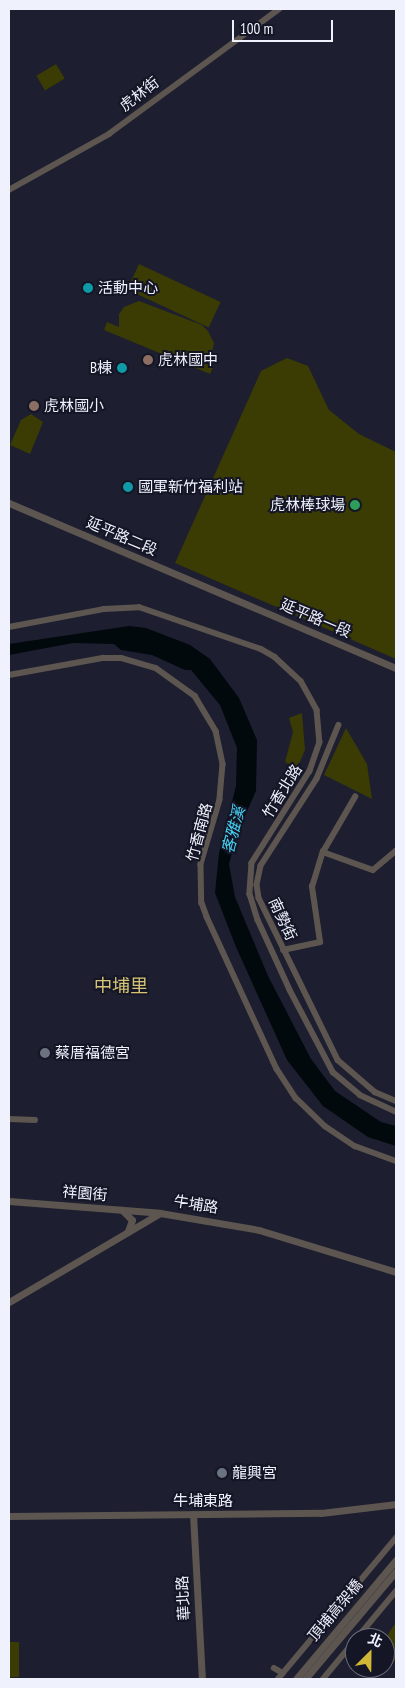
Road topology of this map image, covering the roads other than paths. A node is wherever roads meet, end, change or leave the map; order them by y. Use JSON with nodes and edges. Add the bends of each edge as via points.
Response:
{"nodes":[{"id":1,"x":279,"y":9,"type":"edge"},
{"id":2,"x":9,"y":190,"type":"edge"},
{"id":3,"x":9,"y":503,"type":"edge"},
{"id":4,"x":225,"y":594,"type":"joint"},
{"id":5,"x":9,"y":627,"type":"edge"},
{"id":6,"x":396,"y":668,"type":"edge"},
{"id":7,"x":9,"y":675,"type":"edge"},
{"id":8,"x":340,"y":725,"type":"dead end"},
{"id":9,"x":355,"y":797,"type":"dead end"},
{"id":10,"x":396,"y":851,"type":"edge"},
{"id":11,"x":323,"y":852,"type":"junction"},
{"id":12,"x":283,"y":950,"type":"junction"},
{"id":13,"x":396,"y":1101,"type":"edge"},
{"id":14,"x":396,"y":1112,"type":"edge"},
{"id":15,"x":9,"y":1119,"type":"edge"},
{"id":16,"x":35,"y":1120,"type":"dead end"},
{"id":17,"x":396,"y":1161,"type":"edge"},
{"id":18,"x":9,"y":1201,"type":"edge"},
{"id":19,"x":121,"y":1210,"type":"junction"},
{"id":20,"x":160,"y":1213,"type":"junction"},
{"id":21,"x":128,"y":1231,"type":"junction"},
{"id":22,"x":396,"y":1272,"type":"edge"},
{"id":23,"x":9,"y":1302,"type":"edge"},
{"id":24,"x":396,"y":1504,"type":"edge"},
{"id":25,"x":193,"y":1514,"type":"junction"},
{"id":26,"x":9,"y":1516,"type":"edge"},
{"id":27,"x":396,"y":1538,"type":"edge"},
{"id":28,"x":396,"y":1560,"type":"edge"},
{"id":29,"x":396,"y":1571,"type":"edge"},
{"id":30,"x":396,"y":1591,"type":"edge"},
{"id":31,"x":274,"y":1668,"type":"dead end"},
{"id":32,"x":283,"y":1673,"type":"junction"},
{"id":33,"x":202,"y":1679,"type":"edge"},
{"id":34,"x":278,"y":1679,"type":"edge"},
{"id":35,"x":296,"y":1679,"type":"edge"},
{"id":36,"x":305,"y":1679,"type":"edge"},
{"id":37,"x":323,"y":1679,"type":"edge"}],
"edges":[{"from":1,"to":2,"type":"street","name":"虎林街","via":[[109,134]]},
{"from":3,"to":4,"type":"street","name":"延平路二段"},
{"from":4,"to":6,"type":"street","name":"延平路一段"},
{"from":5,"to":14,"type":"street","name":"竹香北路","via":[[104,609],[139,607],[261,649],[276,657],[301,681],[317,710],[320,742],[310,772],[252,863],[250,894],[258,920],[290,990],[333,1072],[360,1094]]},
{"from":7,"to":17,"type":"street","name":"竹香南路","via":[[103,658],[121,658],[156,668],[195,696],[216,731],[223,764],[220,800],[202,864],[201,893],[207,917],[277,1069],[296,1098],[325,1126],[355,1146]]},
{"from":8,"to":12,"type":"street","name":"南勢街","via":[[317,778],[261,866],[257,885],[259,898]]},
{"from":9,"to":11,"type":"street"},
{"from":10,"to":11,"type":"street","via":[[373,870]]},
{"from":11,"to":12,"type":"street","via":[[312,887],[320,942]]},
{"from":12,"to":13,"type":"street","name":"南勢街","via":[[338,1060],[375,1092]]},
{"from":15,"to":16,"type":"street"},
{"from":18,"to":19,"type":"street","name":"祥園街"},
{"from":19,"to":20,"type":"street","name":"祥園街"},
{"from":19,"to":21,"type":"street","via":[[132,1220]]},
{"from":20,"to":21,"type":"street","name":"牛埔路"},
{"from":20,"to":22,"type":"street","name":"牛埔路","via":[[259,1230]]},
{"from":21,"to":23,"type":"street","name":"牛埔路"},
{"from":24,"to":25,"type":"street","name":"牛埔東路","via":[[321,1513]]},
{"from":25,"to":26,"type":"street","name":"牛埔東路"},
{"from":25,"to":33,"type":"street","name":"華北路"},
{"from":27,"to":32,"type":"street"},
{"from":28,"to":35,"type":"street","name":"頂埔高架橋"},
{"from":29,"to":36,"type":"street","name":"頂埔高架橋"},
{"from":30,"to":37,"type":"street"},
{"from":31,"to":32,"type":"street"},
{"from":32,"to":34,"type":"street"}]}
